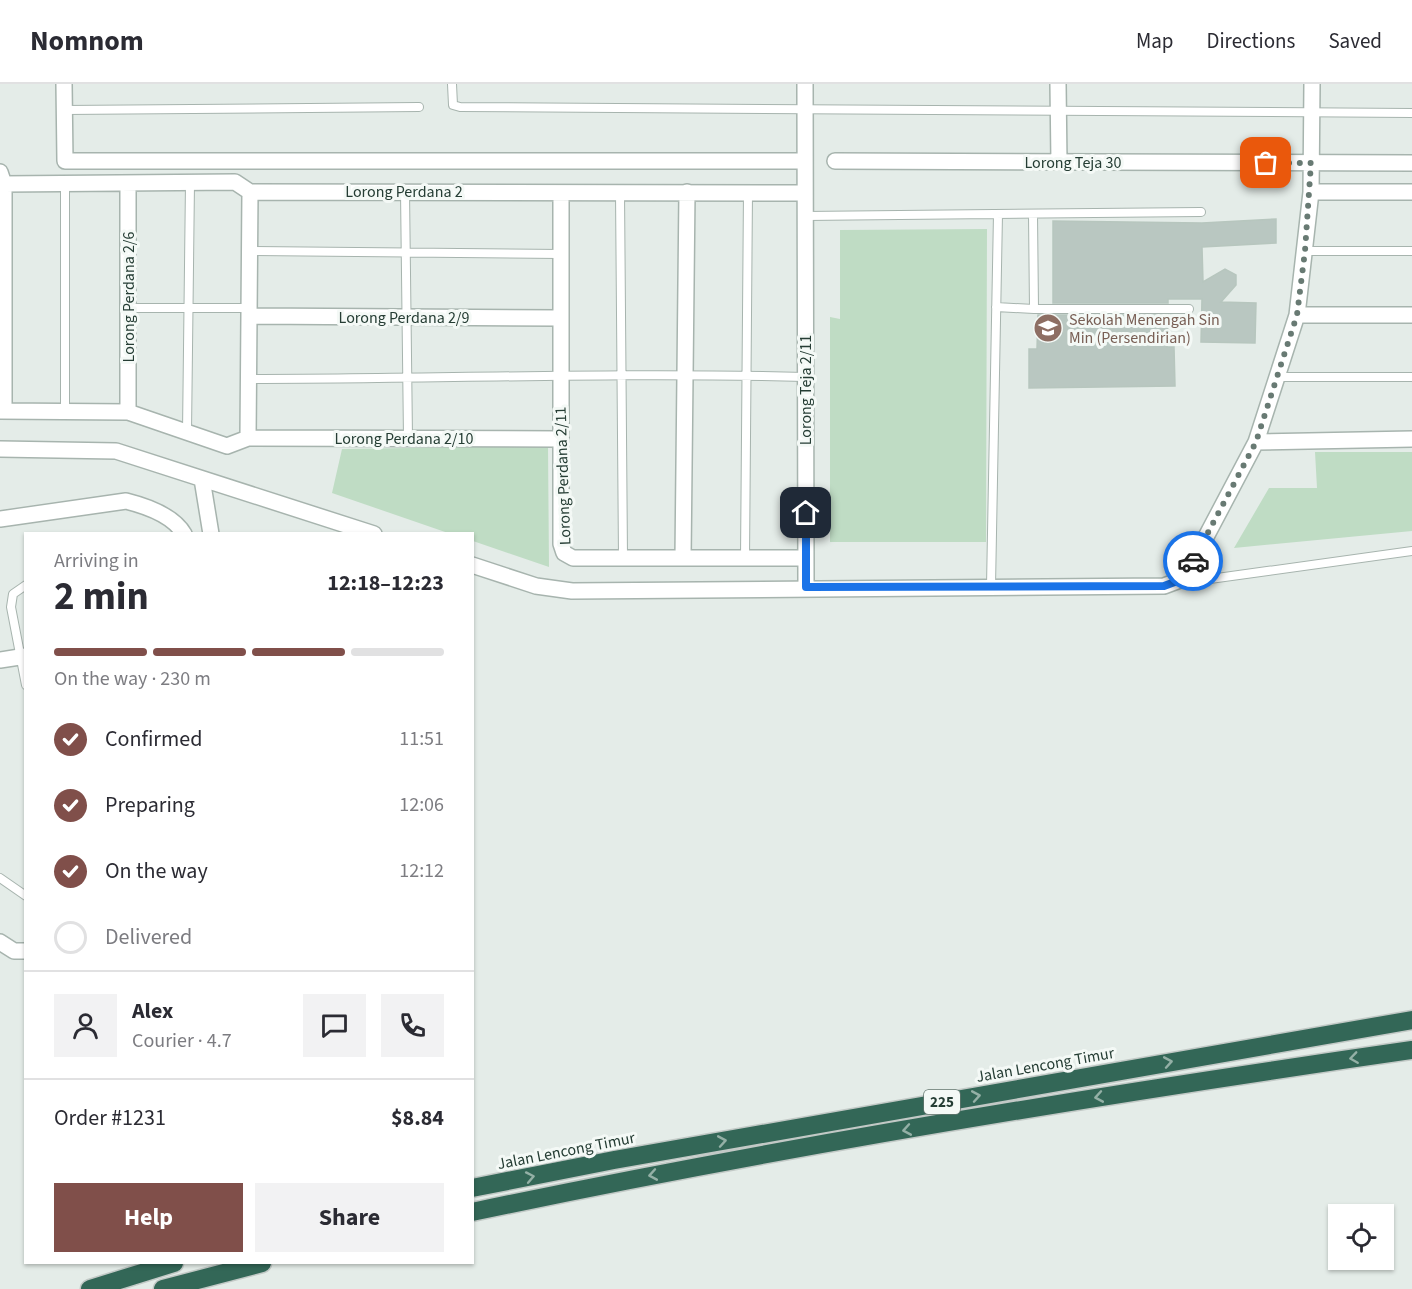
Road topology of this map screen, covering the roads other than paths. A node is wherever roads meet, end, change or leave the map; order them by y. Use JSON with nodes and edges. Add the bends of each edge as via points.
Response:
{"nodes":[{"id":1,"x":64,"y":84,"type":"edge"},
{"id":2,"x":452,"y":84,"type":"edge"},
{"id":3,"x":805,"y":84,"type":"edge"},
{"id":4,"x":1058,"y":84,"type":"edge"},
{"id":5,"x":1312,"y":84,"type":"edge"},
{"id":6,"x":419,"y":107,"type":"dead end"},
{"id":7,"x":64,"y":110,"type":"junction"},
{"id":8,"x":805,"y":110,"type":"junction"},
{"id":9,"x":1059,"y":112,"type":"junction"},
{"id":10,"x":1312,"y":113,"type":"junction"},
{"id":11,"x":1412,"y":113,"type":"edge"},
{"id":12,"x":805,"y":161,"type":"junction"},
{"id":13,"x":834,"y":161,"type":"dead end"},
{"id":14,"x":1059,"y":162,"type":"junction"},
{"id":15,"x":1311,"y":163,"type":"junction"},
{"id":16,"x":1412,"y":163,"type":"edge"},
{"id":17,"x":2,"y":178,"type":"edge"},
{"id":18,"x":128,"y":183,"type":"junction"},
{"id":19,"x":190,"y":183,"type":"junction"},
{"id":20,"x":64,"y":184,"type":"junction"},
{"id":21,"x":405,"y":191,"type":"junction"},
{"id":22,"x":250,"y":192,"type":"junction"},
{"id":23,"x":620,"y":192,"type":"junction"},
{"id":24,"x":687,"y":192,"type":"junction"},
{"id":25,"x":748,"y":192,"type":"junction"},
{"id":26,"x":1311,"y":192,"type":"junction"},
{"id":27,"x":1412,"y":192,"type":"edge"},
{"id":28,"x":561,"y":193,"type":"junction"},
{"id":29,"x":805,"y":193,"type":"junction"},
{"id":30,"x":1202,"y":212,"type":"dead end"},
{"id":31,"x":998,"y":214,"type":"junction"},
{"id":32,"x":1033,"y":214,"type":"junction"},
{"id":33,"x":805,"y":216,"type":"junction"},
{"id":34,"x":2,"y":226,"type":"edge"},
{"id":35,"x":249,"y":251,"type":"junction"},
{"id":36,"x":1305,"y":251,"type":"junction"},
{"id":37,"x":1412,"y":251,"type":"edge"},
{"id":38,"x":406,"y":253,"type":"junction"},
{"id":39,"x":561,"y":254,"type":"junction"},
{"id":40,"x":2,"y":287,"type":"edge"},
{"id":41,"x":996,"y":307,"type":"junction"},
{"id":42,"x":128,"y":308,"type":"junction"},
{"id":43,"x":189,"y":309,"type":"junction"},
{"id":44,"x":1034,"y":309,"type":"junction"},
{"id":45,"x":1189,"y":309,"type":"dead end"},
{"id":46,"x":249,"y":312,"type":"junction"},
{"id":47,"x":1297,"y":315,"type":"junction"},
{"id":48,"x":1412,"y":315,"type":"edge"},
{"id":49,"x":407,"y":316,"type":"junction"},
{"id":50,"x":560,"y":318,"type":"junction"},
{"id":51,"x":2,"y":349,"type":"edge"},
{"id":52,"x":623,"y":375,"type":"junction"},
{"id":53,"x":685,"y":375,"type":"junction"},
{"id":54,"x":747,"y":375,"type":"junction"},
{"id":55,"x":560,"y":376,"type":"junction"},
{"id":56,"x":805,"y":377,"type":"junction"},
{"id":57,"x":1277,"y":377,"type":"junction"},
{"id":58,"x":1412,"y":377,"type":"edge"},
{"id":59,"x":249,"y":379,"type":"junction"},
{"id":60,"x":407,"y":379,"type":"junction"},
{"id":61,"x":2,"y":411,"type":"edge"},
{"id":62,"x":65,"y":411,"type":"junction"},
{"id":63,"x":128,"y":412,"type":"junction"},
{"id":64,"x":187,"y":432,"type":"junction"},
{"id":65,"x":248,"y":438,"type":"junction"},
{"id":66,"x":408,"y":438,"type":"junction"},
{"id":67,"x":560,"y":439,"type":"junction"},
{"id":68,"x":1412,"y":440,"type":"edge"},
{"id":69,"x":1256,"y":442,"type":"junction"},
{"id":70,"x":0,"y":449,"type":"edge"},
{"id":71,"x":202,"y":479,"type":"junction"},
{"id":72,"x":0,"y":519,"type":"edge"},
{"id":73,"x":182,"y":532,"type":"edge"},
{"id":74,"x":211,"y":532,"type":"edge"},
{"id":75,"x":368,"y":532,"type":"edge"},
{"id":76,"x":1412,"y":551,"type":"edge"},
{"id":77,"x":623,"y":558,"type":"junction"},
{"id":78,"x":683,"y":558,"type":"junction"},
{"id":79,"x":806,"y":558,"type":"junction"},
{"id":80,"x":745,"y":559,"type":"junction"},
{"id":81,"x":474,"y":566,"type":"edge"},
{"id":82,"x":1185,"y":574,"type":"junction"},
{"id":83,"x":24,"y":586,"type":"edge"},
{"id":84,"x":991,"y":586,"type":"junction"},
{"id":85,"x":806,"y":587,"type":"junction"},
{"id":86,"x":23,"y":656,"type":"edge"},
{"id":87,"x":0,"y":660,"type":"edge"},
{"id":88,"x":0,"y":878,"type":"edge"},
{"id":89,"x":24,"y":895,"type":"edge"},
{"id":90,"x":0,"y":942,"type":"edge"},
{"id":91,"x":24,"y":951,"type":"edge"},
{"id":92,"x":1412,"y":1020,"type":"edge"},
{"id":93,"x":1412,"y":1050,"type":"edge"},
{"id":94,"x":474,"y":1188,"type":"edge"},
{"id":95,"x":474,"y":1212,"type":"edge"},
{"id":96,"x":171,"y":1264,"type":"edge"},
{"id":97,"x":258,"y":1264,"type":"edge"},
{"id":98,"x":90,"y":1289,"type":"edge"},
{"id":99,"x":163,"y":1289,"type":"edge"}],
"edges":[{"from":1,"to":7,"type":"street"},
{"from":2,"to":8,"type":"lane","via":[[453,105],[460,107]]},
{"from":3,"to":8,"type":"street","name":"Lorong Teja 2/11"},
{"from":4,"to":9,"type":"street"},
{"from":5,"to":10,"type":"street"},
{"from":6,"to":7,"type":"lane"},
{"from":7,"to":12,"type":"street","via":[[65,161]]},
{"from":8,"to":9,"type":"lane"},
{"from":8,"to":12,"type":"street","name":"Lorong Teja 2/11"},
{"from":9,"to":10,"type":"lane"},
{"from":9,"to":14,"type":"street"},
{"from":10,"to":11,"type":"lane"},
{"from":10,"to":15,"type":"street"},
{"from":12,"to":29,"type":"street","name":"Lorong Teja 2/11"},
{"from":13,"to":14,"type":"street","name":"Lorong Teja 30"},
{"from":14,"to":15,"type":"street","name":"Lorong Teja 30"},
{"from":15,"to":16,"type":"street","name":"Lorong Teja 30"},
{"from":15,"to":26,"type":"street"},
{"from":17,"to":20,"type":"street"},
{"from":17,"to":34,"type":"street"},
{"from":18,"to":19,"type":"street"},
{"from":18,"to":20,"type":"street"},
{"from":18,"to":42,"type":"street","name":"Lorong Perdana 2/6"},
{"from":19,"to":22,"type":"street","via":[[235,182]]},
{"from":19,"to":43,"type":"lane"},
{"from":20,"to":62,"type":"lane"},
{"from":21,"to":22,"type":"street","name":"Lorong Perdana 2"},
{"from":21,"to":28,"type":"street","name":"Lorong Perdana 2"},
{"from":21,"to":38,"type":"lane"},
{"from":22,"to":35,"type":"street"},
{"from":23,"to":24,"type":"street","name":"Lorong Perdana 2"},
{"from":23,"to":28,"type":"street","name":"Lorong Perdana 2"},
{"from":23,"to":52,"type":"lane"},
{"from":24,"to":25,"type":"street","name":"Lorong Perdana 2"},
{"from":24,"to":53,"type":"street"},
{"from":25,"to":29,"type":"street","name":"Lorong Perdana 2"},
{"from":25,"to":54,"type":"lane"},
{"from":26,"to":27,"type":"street"},
{"from":26,"to":36,"type":"street"},
{"from":28,"to":39,"type":"street","name":"Lorong Perdana 2/11"},
{"from":29,"to":33,"type":"street","name":"Lorong Teja 2/11"},
{"from":30,"to":32,"type":"lane"},
{"from":31,"to":32,"type":"lane"},
{"from":31,"to":33,"type":"lane"},
{"from":31,"to":41,"type":"lane"},
{"from":32,"to":44,"type":"lane"},
{"from":33,"to":56,"type":"street","name":"Lorong Teja 2/11"},
{"from":34,"to":40,"type":"street"},
{"from":35,"to":38,"type":"lane"},
{"from":35,"to":46,"type":"street"},
{"from":36,"to":37,"type":"lane"},
{"from":36,"to":47,"type":"street"},
{"from":38,"to":39,"type":"lane"},
{"from":38,"to":49,"type":"lane"},
{"from":39,"to":50,"type":"street","name":"Lorong Perdana 2/11"},
{"from":40,"to":51,"type":"street"},
{"from":41,"to":44,"type":"lane"},
{"from":41,"to":84,"type":"lane"},
{"from":42,"to":43,"type":"lane"},
{"from":42,"to":63,"type":"street","name":"Lorong Perdana 2/6"},
{"from":43,"to":46,"type":"lane"},
{"from":43,"to":64,"type":"lane"},
{"from":44,"to":45,"type":"lane"},
{"from":46,"to":49,"type":"street","name":"Lorong Perdana 2/9"},
{"from":46,"to":59,"type":"street"},
{"from":47,"to":48,"type":"street"},
{"from":47,"to":57,"type":"street"},
{"from":49,"to":50,"type":"street","name":"Lorong Perdana 2/9"},
{"from":49,"to":60,"type":"lane"},
{"from":50,"to":55,"type":"street","name":"Lorong Perdana 2/11"},
{"from":51,"to":61,"type":"street"},
{"from":52,"to":53,"type":"lane"},
{"from":52,"to":55,"type":"lane"},
{"from":52,"to":77,"type":"lane"},
{"from":53,"to":54,"type":"lane"},
{"from":53,"to":78,"type":"street"},
{"from":54,"to":56,"type":"lane"},
{"from":54,"to":80,"type":"lane"},
{"from":55,"to":60,"type":"lane"},
{"from":55,"to":67,"type":"street","name":"Lorong Perdana 2/11"},
{"from":56,"to":79,"type":"street","name":"Lorong Teja 2/11"},
{"from":57,"to":58,"type":"lane"},
{"from":57,"to":69,"type":"street"},
{"from":59,"to":60,"type":"lane"},
{"from":59,"to":65,"type":"street"},
{"from":60,"to":66,"type":"lane"},
{"from":61,"to":62,"type":"street","name":"Lorong Perdana 2/10"},
{"from":62,"to":63,"type":"street","name":"Lorong Perdana 2/10"},
{"from":63,"to":64,"type":"street","name":"Lorong Perdana 2/10"},
{"from":64,"to":65,"type":"street","name":"Lorong Perdana 2/10","via":[[227,446]]},
{"from":65,"to":66,"type":"street","name":"Lorong Perdana 2/10"},
{"from":66,"to":67,"type":"street","name":"Lorong Perdana 2/10"},
{"from":67,"to":77,"type":"street","name":"Lorong Perdana 2/11","via":[[564,553],[573,558]]},
{"from":68,"to":69,"type":"street"},
{"from":69,"to":82,"type":"street"},
{"from":70,"to":71,"type":"street","via":[[116,451]]},
{"from":71,"to":74,"type":"street"},
{"from":71,"to":75,"type":"street"},
{"from":72,"to":73,"type":"street","via":[[126,501],[174,521]]},
{"from":76,"to":82,"type":"lane","via":[[1210,579]]},
{"from":77,"to":78,"type":"street","name":"Lorong Perdana 2/11"},
{"from":78,"to":80,"type":"street","name":"Lorong Perdana 2/11"},
{"from":79,"to":80,"type":"street","name":"Lorong Perdana 2/11"},
{"from":79,"to":85,"type":"street","name":"Lorong Teja 2/11"},
{"from":81,"to":85,"type":"street","via":[[536,586],[572,591]]},
{"from":82,"to":84,"type":"street","via":[[1164,586]]},
{"from":83,"to":86,"type":"lane","via":[[16,590],[11,600]]},
{"from":84,"to":85,"type":"street"},
{"from":86,"to":87,"type":"street"},
{"from":88,"to":89,"type":"lane"},
{"from":90,"to":91,"type":"street","via":[[14,951]]},
{"from":94,"to":92,"type":"highway","name":"Jalan Lencong Timur","number":"225","one_way":true},
{"from":93,"to":95,"type":"highway","number":"225","one_way":true,"via":[[1166,1085],[612,1182]]},
{"from":96,"to":98,"type":"highway"},
{"from":97,"to":99,"type":"highway"}]}
